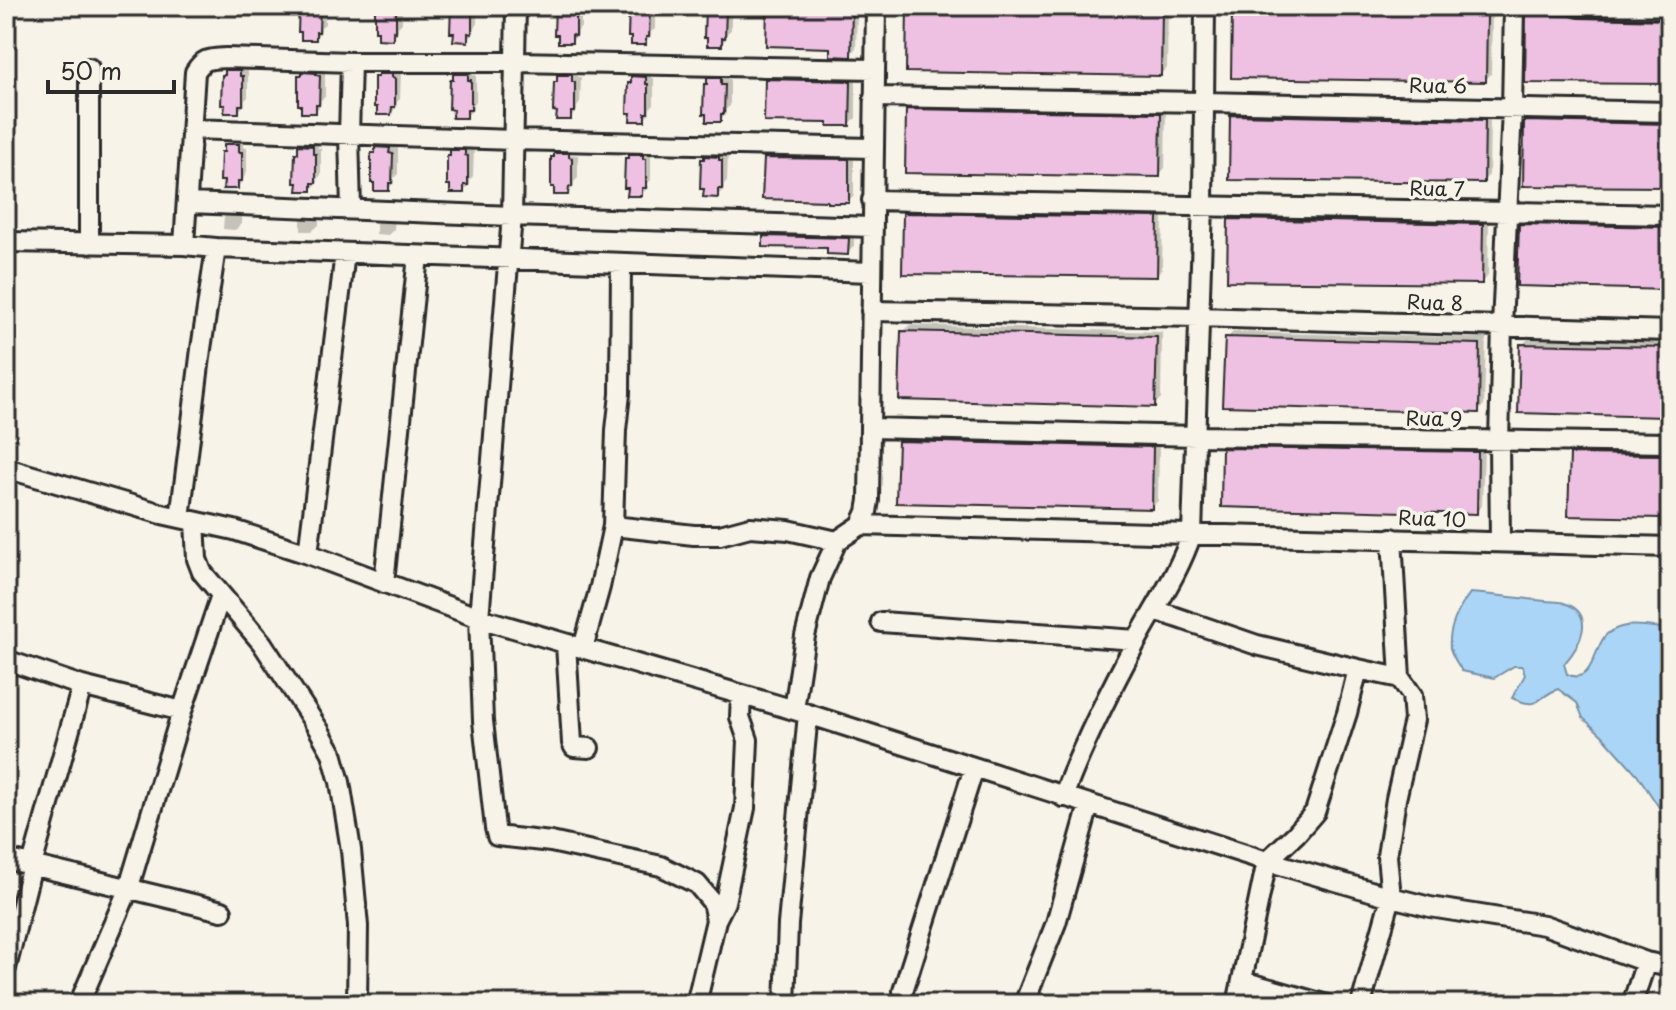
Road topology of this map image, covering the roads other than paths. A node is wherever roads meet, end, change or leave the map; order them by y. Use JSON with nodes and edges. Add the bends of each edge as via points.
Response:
{"nodes":[{"id":1,"x":516,"y":6,"type":"edge"},
{"id":2,"x":876,"y":6,"type":"edge"},
{"id":3,"x":1205,"y":6,"type":"edge"},
{"id":4,"x":1514,"y":6,"type":"edge"},
{"id":5,"x":1578,"y":6,"type":"edge"},
{"id":6,"x":1670,"y":8,"type":"edge"},
{"id":7,"x":351,"y":62,"type":"junction"},
{"id":8,"x":515,"y":62,"type":"junction"},
{"id":9,"x":89,"y":68,"type":"dead end"},
{"id":10,"x":875,"y":69,"type":"junction"},
{"id":11,"x":874,"y":97,"type":"junction"},
{"id":12,"x":1205,"y":102,"type":"junction"},
{"id":13,"x":1512,"y":109,"type":"junction"},
{"id":14,"x":1670,"y":112,"type":"edge"},
{"id":15,"x":192,"y":129,"type":"junction"},
{"id":16,"x":349,"y":135,"type":"junction"},
{"id":17,"x":513,"y":140,"type":"junction"},
{"id":18,"x":873,"y":148,"type":"junction"},
{"id":19,"x":872,"y":200,"type":"junction"},
{"id":20,"x":188,"y":203,"type":"junction"},
{"id":21,"x":1203,"y":205,"type":"junction"},
{"id":22,"x":351,"y":209,"type":"junction"},
{"id":23,"x":1508,"y":211,"type":"junction"},
{"id":24,"x":1670,"y":215,"type":"edge"},
{"id":25,"x":512,"y":216,"type":"junction"},
{"id":26,"x":872,"y":227,"type":"junction"},
{"id":27,"x":6,"y":242,"type":"edge"},
{"id":28,"x":89,"y":244,"type":"junction"},
{"id":29,"x":184,"y":245,"type":"junction"},
{"id":30,"x":216,"y":248,"type":"junction"},
{"id":31,"x":345,"y":253,"type":"junction"},
{"id":32,"x":418,"y":256,"type":"junction"},
{"id":33,"x":508,"y":259,"type":"junction"},
{"id":34,"x":621,"y":264,"type":"junction"},
{"id":35,"x":871,"y":272,"type":"junction"},
{"id":36,"x":871,"y":311,"type":"junction"},
{"id":37,"x":1198,"y":317,"type":"junction"},
{"id":38,"x":1502,"y":326,"type":"junction"},
{"id":39,"x":1670,"y":331,"type":"edge"},
{"id":40,"x":871,"y":428,"type":"junction"},
{"id":41,"x":1196,"y":436,"type":"junction"},
{"id":42,"x":1499,"y":441,"type":"junction"},
{"id":43,"x":1670,"y":443,"type":"edge"},
{"id":44,"x":6,"y":468,"type":"edge"},
{"id":45,"x":187,"y":520,"type":"junction"},
{"id":46,"x":861,"y":525,"type":"junction"},
{"id":47,"x":613,"y":526,"type":"junction"},
{"id":48,"x":1192,"y":533,"type":"junction"},
{"id":49,"x":1392,"y":538,"type":"junction"},
{"id":50,"x":837,"y":541,"type":"junction"},
{"id":51,"x":1500,"y":542,"type":"junction"},
{"id":52,"x":1670,"y":547,"type":"edge"},
{"id":53,"x":308,"y":554,"type":"junction"},
{"id":54,"x":384,"y":583,"type":"junction"},
{"id":55,"x":221,"y":595,"type":"junction"},
{"id":56,"x":1155,"y":610,"type":"junction"},
{"id":57,"x":479,"y":618,"type":"junction"},
{"id":58,"x":881,"y":622,"type":"dead end"},
{"id":59,"x":1137,"y":640,"type":"junction"},
{"id":60,"x":574,"y":646,"type":"junction"},
{"id":61,"x":6,"y":660,"type":"edge"},
{"id":62,"x":1358,"y":669,"type":"junction"},
{"id":63,"x":1400,"y":678,"type":"junction"},
{"id":64,"x":82,"y":686,"type":"junction"},
{"id":65,"x":741,"y":695,"type":"junction"},
{"id":66,"x":182,"y":711,"type":"junction"},
{"id":67,"x":801,"y":712,"type":"junction"},
{"id":68,"x":589,"y":748,"type":"dead end"},
{"id":69,"x":974,"y":768,"type":"junction"},
{"id":70,"x":1063,"y":797,"type":"junction"},
{"id":71,"x":1089,"y":805,"type":"junction"},
{"id":72,"x":6,"y":859,"type":"edge"},
{"id":73,"x":1267,"y":861,"type":"junction"},
{"id":74,"x":32,"y":865,"type":"junction"},
{"id":75,"x":128,"y":890,"type":"junction"},
{"id":76,"x":1391,"y":897,"type":"junction"},
{"id":77,"x":222,"y":911,"type":"dead end"},
{"id":78,"x":716,"y":920,"type":"junction"},
{"id":79,"x":1646,"y":962,"type":"junction"},
{"id":80,"x":1670,"y":967,"type":"edge"},
{"id":81,"x":6,"y":968,"type":"edge"},
{"id":82,"x":1242,"y":981,"type":"junction"},
{"id":83,"x":903,"y":991,"type":"dead end"},
{"id":84,"x":79,"y":1004,"type":"edge"},
{"id":85,"x":357,"y":1004,"type":"edge"},
{"id":86,"x":696,"y":1004,"type":"edge"},
{"id":87,"x":785,"y":1004,"type":"edge"},
{"id":88,"x":1024,"y":1004,"type":"edge"},
{"id":89,"x":1237,"y":1004,"type":"edge"},
{"id":90,"x":1324,"y":1004,"type":"edge"},
{"id":91,"x":1361,"y":1004,"type":"edge"},
{"id":92,"x":1632,"y":1004,"type":"edge"}],
"edges":[{"from":1,"to":8,"type":"street"},
{"from":2,"to":10,"type":"street"},
{"from":3,"to":12,"type":"street"},
{"from":4,"to":13,"type":"street"},
{"from":5,"to":6,"type":"street"},
{"from":7,"to":8,"type":"street"},
{"from":7,"to":15,"type":"street","via":[[207,59],[195,72]]},
{"from":7,"to":16,"type":"street"},
{"from":8,"to":10,"type":"street"},
{"from":8,"to":17,"type":"street"},
{"from":9,"to":28,"type":"street"},
{"from":10,"to":11,"type":"street"},
{"from":11,"to":12,"type":"street","name":"Rua 6"},
{"from":11,"to":18,"type":"street"},
{"from":12,"to":13,"type":"street","name":"Rua 6"},
{"from":12,"to":21,"type":"street"},
{"from":13,"to":14,"type":"street","name":"Rua 6"},
{"from":13,"to":23,"type":"street"},
{"from":15,"to":16,"type":"street"},
{"from":15,"to":20,"type":"street"},
{"from":16,"to":17,"type":"street"},
{"from":16,"to":22,"type":"street"},
{"from":17,"to":18,"type":"street"},
{"from":17,"to":25,"type":"street"},
{"from":18,"to":19,"type":"street"},
{"from":19,"to":21,"type":"street","name":"Rua 7"},
{"from":19,"to":26,"type":"street"},
{"from":20,"to":22,"type":"street"},
{"from":20,"to":29,"type":"street"},
{"from":21,"to":23,"type":"street","name":"Rua 7"},
{"from":21,"to":37,"type":"street"},
{"from":22,"to":25,"type":"street"},
{"from":23,"to":24,"type":"street","name":"Rua 7"},
{"from":23,"to":38,"type":"street"},
{"from":25,"to":26,"type":"street"},
{"from":25,"to":33,"type":"street"},
{"from":26,"to":35,"type":"street"},
{"from":27,"to":28,"type":"street"},
{"from":28,"to":29,"type":"street"},
{"from":29,"to":30,"type":"street"},
{"from":30,"to":31,"type":"street"},
{"from":30,"to":45,"type":"street","via":[[201,349]]},
{"from":31,"to":32,"type":"street"},
{"from":31,"to":53,"type":"street"},
{"from":32,"to":33,"type":"street"},
{"from":32,"to":54,"type":"street"},
{"from":33,"to":34,"type":"street"},
{"from":33,"to":57,"type":"street"},
{"from":34,"to":35,"type":"street"},
{"from":34,"to":47,"type":"street"},
{"from":35,"to":36,"type":"street"},
{"from":36,"to":37,"type":"street","name":"Rua 8"},
{"from":36,"to":40,"type":"street"},
{"from":37,"to":38,"type":"street","name":"Rua 8"},
{"from":37,"to":41,"type":"street"},
{"from":38,"to":39,"type":"street","name":"Rua 8"},
{"from":38,"to":42,"type":"street"},
{"from":40,"to":41,"type":"street","name":"Rua 9"},
{"from":40,"to":46,"type":"street","via":[[869,500]]},
{"from":41,"to":42,"type":"street","name":"Rua 9"},
{"from":41,"to":48,"type":"street"},
{"from":42,"to":43,"type":"street","name":"Rua 9"},
{"from":42,"to":51,"type":"street"},
{"from":44,"to":45,"type":"street"},
{"from":45,"to":53,"type":"street"},
{"from":45,"to":55,"type":"street","via":[[202,572]]},
{"from":46,"to":48,"type":"street","name":"Rua 10"},
{"from":46,"to":50,"type":"street"},
{"from":47,"to":50,"type":"street","via":[[694,535],[750,527]]},
{"from":47,"to":60,"type":"street","via":[[600,587]]},
{"from":48,"to":49,"type":"street","name":"Rua 10"},
{"from":48,"to":56,"type":"street","via":[[1184,559]]},
{"from":49,"to":51,"type":"street","name":"Rua 10"},
{"from":49,"to":63,"type":"street"},
{"from":50,"to":67,"type":"street","via":[[820,578],[805,636]]},
{"from":51,"to":52,"type":"street","name":"Rua 10"},
{"from":53,"to":54,"type":"street"},
{"from":54,"to":57,"type":"street"},
{"from":55,"to":66,"type":"street"},
{"from":55,"to":85,"type":"street","via":[[262,643],[332,753],[351,850],[358,926]]},
{"from":56,"to":59,"type":"street"},
{"from":56,"to":62,"type":"street","via":[[1257,645]]},
{"from":57,"to":60,"type":"street"},
{"from":57,"to":78,"type":"street","via":[[483,721],[497,836],[661,866],[697,884],[712,902]]},
{"from":58,"to":59,"type":"street"},
{"from":59,"to":70,"type":"street"},
{"from":60,"to":65,"type":"street"},
{"from":60,"to":68,"type":"street","via":[[572,743]]},
{"from":61,"to":64,"type":"street"},
{"from":62,"to":63,"type":"street"},
{"from":62,"to":73,"type":"street","via":[[1315,812]]},
{"from":63,"to":76,"type":"street","via":[[1412,695],[1414,720],[1387,856]]},
{"from":64,"to":66,"type":"street"},
{"from":64,"to":74,"type":"street"},
{"from":65,"to":67,"type":"street"},
{"from":65,"to":78,"type":"street","via":[[740,717],[748,740],[745,808],[725,902]]},
{"from":66,"to":75,"type":"street"},
{"from":67,"to":69,"type":"street"},
{"from":67,"to":87,"type":"street"},
{"from":69,"to":70,"type":"street"},
{"from":69,"to":83,"type":"street"},
{"from":70,"to":71,"type":"street"},
{"from":71,"to":73,"type":"street"},
{"from":71,"to":88,"type":"street","via":[[1056,923]]},
{"from":72,"to":74,"type":"street"},
{"from":73,"to":76,"type":"street"},
{"from":73,"to":82,"type":"street"},
{"from":74,"to":75,"type":"street"},
{"from":74,"to":81,"type":"street"},
{"from":75,"to":77,"type":"street"},
{"from":75,"to":84,"type":"street"},
{"from":76,"to":79,"type":"street","via":[[1544,925]]},
{"from":76,"to":91,"type":"street"},
{"from":78,"to":86,"type":"street"},
{"from":79,"to":80,"type":"street"},
{"from":79,"to":92,"type":"street"},
{"from":82,"to":89,"type":"street"},
{"from":82,"to":90,"type":"street"}]}
